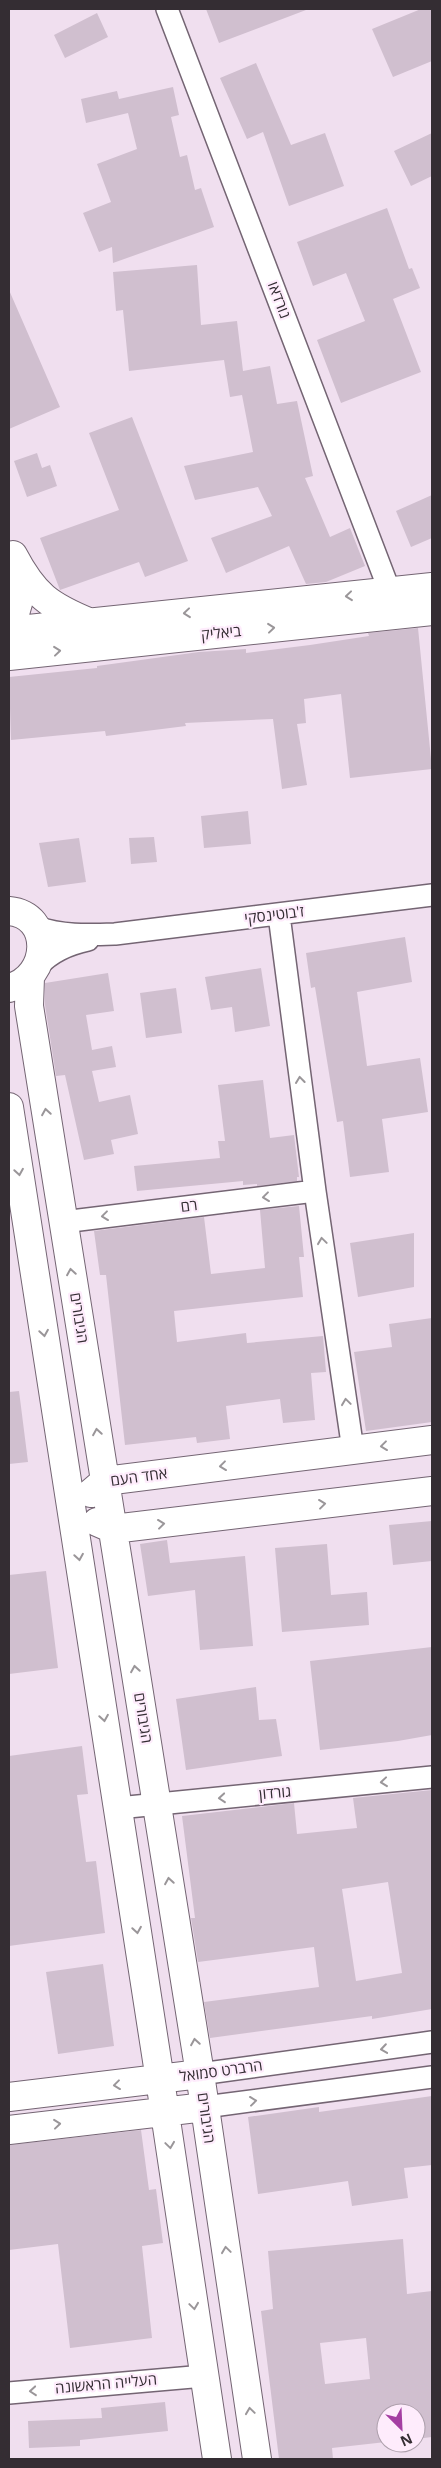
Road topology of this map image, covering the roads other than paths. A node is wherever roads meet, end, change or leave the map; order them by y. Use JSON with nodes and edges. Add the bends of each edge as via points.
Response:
{"nodes":[{"id":1,"x":167,"y":9,"type":"edge"},
{"id":2,"x":11,"y":552,"type":"edge"},
{"id":3,"x":432,"y":588,"type":"edge"},
{"id":4,"x":390,"y":592,"type":"junction"},
{"id":5,"x":432,"y":611,"type":"edge"},
{"id":6,"x":92,"y":624,"type":"junction"},
{"id":7,"x":9,"y":629,"type":"edge"},
{"id":8,"x":9,"y":656,"type":"edge"},
{"id":9,"x":432,"y":895,"type":"edge"},
{"id":10,"x":10,"y":909,"type":"edge"},
{"id":11,"x":279,"y":915,"type":"junction"},
{"id":12,"x":36,"y":928,"type":"junction"},
{"id":13,"x":115,"y":934,"type":"junction"},
{"id":14,"x":26,"y":977,"type":"edge"},
{"id":15,"x":9,"y":1107,"type":"edge"},
{"id":16,"x":315,"y":1191,"type":"junction"},
{"id":17,"x":63,"y":1222,"type":"junction"},
{"id":18,"x":432,"y":1440,"type":"edge"},
{"id":19,"x":353,"y":1450,"type":"junction"},
{"id":20,"x":105,"y":1481,"type":"junction"},
{"id":21,"x":432,"y":1491,"type":"edge"},
{"id":22,"x":71,"y":1509,"type":"junction"},
{"id":23,"x":113,"y":1529,"type":"junction"},
{"id":24,"x":432,"y":1777,"type":"edge"},
{"id":25,"x":157,"y":1804,"type":"junction"},
{"id":26,"x":118,"y":1808,"type":"junction"},
{"id":27,"x":432,"y":2042,"type":"edge"},
{"id":28,"x":200,"y":2074,"type":"junction"},
{"id":29,"x":432,"y":2078,"type":"edge"},
{"id":30,"x":160,"y":2080,"type":"junction"},
{"id":31,"x":9,"y":2097,"type":"edge"},
{"id":32,"x":205,"y":2107,"type":"junction"},
{"id":33,"x":165,"y":2112,"type":"junction"},
{"id":34,"x":9,"y":2130,"type":"edge"},
{"id":35,"x":204,"y":2376,"type":"junction"},
{"id":36,"x":9,"y":2393,"type":"edge"},
{"id":37,"x":217,"y":2459,"type":"edge"},
{"id":38,"x":257,"y":2459,"type":"edge"}],
"edges":[{"from":1,"to":4,"type":"street","name":"נורדאו"},
{"from":2,"to":6,"type":"street","via":[[32,588],[66,613]]},
{"from":2,"to":7,"type":"street","via":[[22,592]]},
{"from":3,"to":4,"type":"street","name":"ביאליק"},
{"from":4,"to":6,"type":"street","name":"ביאליק","one_way":true},
{"from":8,"to":5,"type":"street","name":"ביאליק","one_way":true},
{"from":6,"to":7,"type":"street","name":"ביאליק"},
{"from":9,"to":11,"type":"street","name":"ז'בוטינסקי"},
{"from":10,"to":12,"type":"street","via":[[26,917]]},
{"from":11,"to":13,"type":"street","name":"ז'בוטינסקי"},
{"from":16,"to":11,"type":"street","one_way":true},
{"from":12,"to":13,"type":"street","name":"ז'בוטינסקי","via":[[73,936]]},
{"from":12,"to":14,"type":"street","name":"הגיבורים","via":[[42,953]]},
{"from":13,"to":14,"type":"street","name":"ז'בוטינסקי","via":[[70,945],[46,958]]},
{"from":17,"to":14,"type":"street","name":"הגיבורים","one_way":true},
{"from":15,"to":22,"type":"street","one_way":true},
{"from":16,"to":17,"type":"street","name":"רם","one_way":true},
{"from":19,"to":16,"type":"street","one_way":true},
{"from":20,"to":17,"type":"street","name":"הגיבורים","one_way":true},
{"from":18,"to":19,"type":"street","name":"אחד העם","one_way":true},
{"from":19,"to":20,"type":"street","name":"אחד העם","one_way":true},
{"from":20,"to":22,"type":"street","name":"אחד העם"},
{"from":20,"to":23,"type":"street","name":"הגיבורים"},
{"from":23,"to":21,"type":"street","one_way":true},
{"from":22,"to":23,"type":"street"},
{"from":22,"to":26,"type":"street","one_way":true},
{"from":25,"to":23,"type":"street","name":"הגיבורים","one_way":true},
{"from":24,"to":25,"type":"street","name":"גורדון","one_way":true},
{"from":25,"to":26,"type":"street","name":"גורדון"},
{"from":28,"to":25,"type":"street","name":"הגיבורים","one_way":true},
{"from":26,"to":30,"type":"street","one_way":true},
{"from":27,"to":28,"type":"street","name":"הרברט סמואל","one_way":true},
{"from":28,"to":30,"type":"street","name":"הרברט סמואל"},
{"from":28,"to":32,"type":"street","name":"הגיבורים"},
{"from":32,"to":29,"type":"street","one_way":true},
{"from":30,"to":31,"type":"street","name":"הרברט סמואל","one_way":true},
{"from":30,"to":33,"type":"street"},
{"from":32,"to":33,"type":"street"},
{"from":38,"to":32,"type":"street","name":"הגיבורים","one_way":true},
{"from":34,"to":33,"type":"street","one_way":true},
{"from":33,"to":35,"type":"street","one_way":true},
{"from":35,"to":36,"type":"street","name":"העלייה הראשונה","one_way":true},
{"from":35,"to":37,"type":"street"}]}
